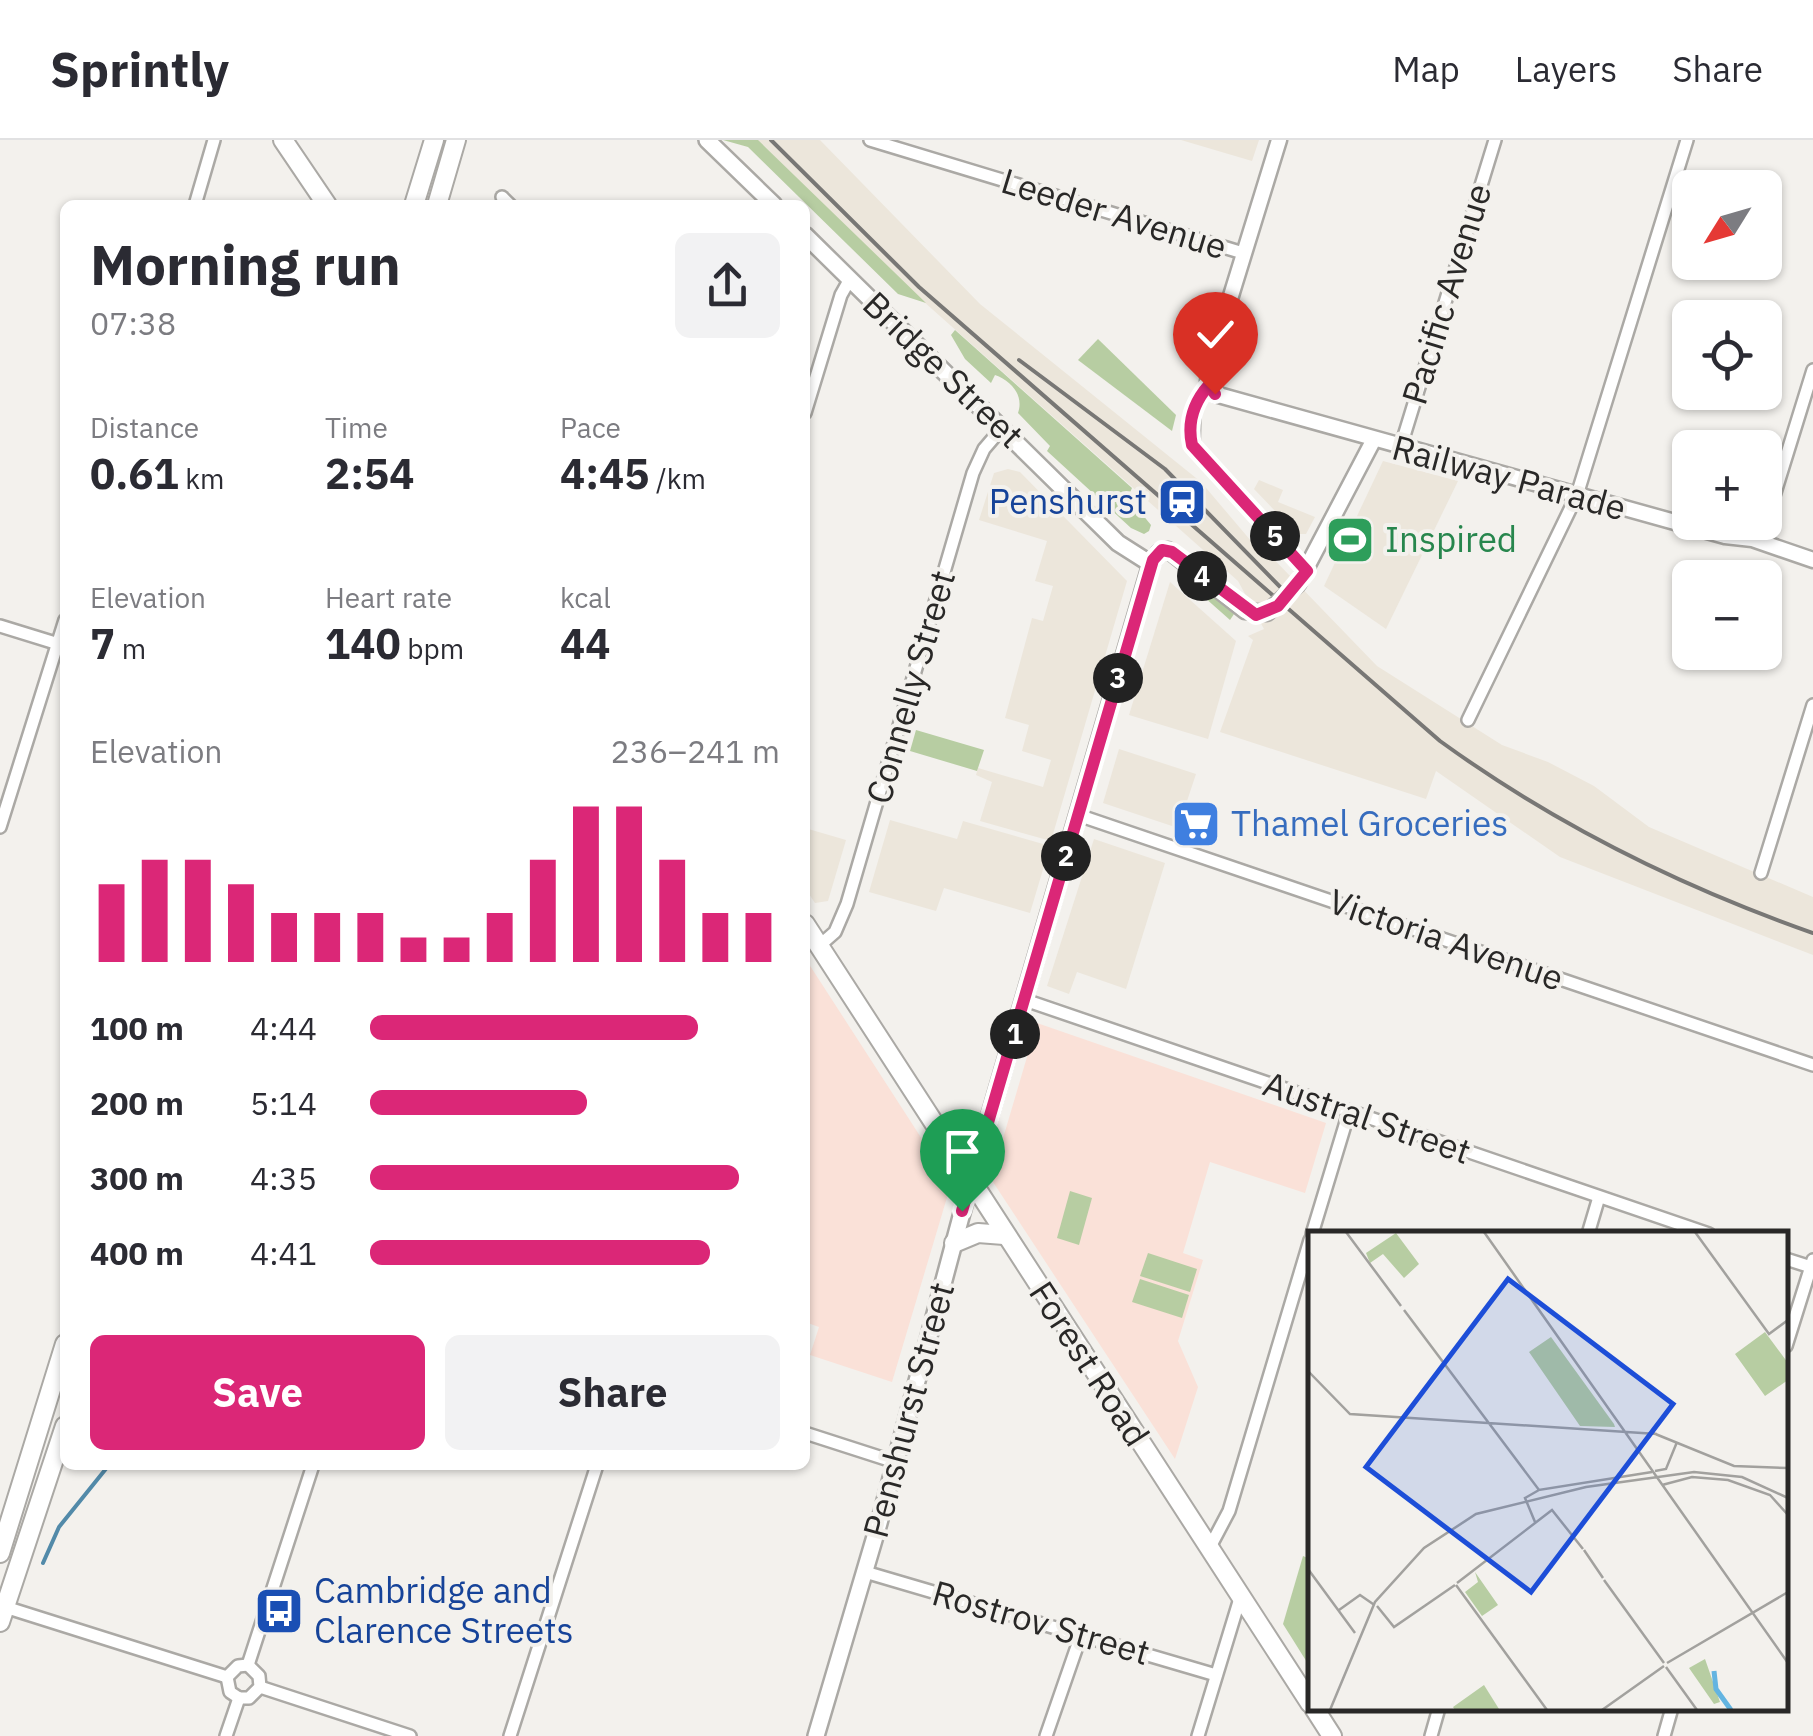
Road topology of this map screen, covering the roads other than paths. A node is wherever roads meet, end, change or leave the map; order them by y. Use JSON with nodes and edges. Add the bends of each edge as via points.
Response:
{"nodes":[{"id":1,"x":214,"y":140,"type":"edge"},
{"id":2,"x":274,"y":140,"type":"edge"},
{"id":3,"x":283,"y":140,"type":"edge"},
{"id":4,"x":434,"y":140,"type":"edge"},
{"id":5,"x":456,"y":140,"type":"edge"},
{"id":6,"x":706,"y":140,"type":"edge"},
{"id":7,"x":870,"y":140,"type":"edge"},
{"id":8,"x":1279,"y":140,"type":"edge"},
{"id":9,"x":1495,"y":140,"type":"edge"},
{"id":10,"x":1687,"y":140,"type":"edge"},
{"id":11,"x":196,"y":200,"type":"edge"},
{"id":12,"x":309,"y":200,"type":"edge"},
{"id":13,"x":324,"y":200,"type":"edge"},
{"id":14,"x":416,"y":200,"type":"edge"},
{"id":15,"x":438,"y":200,"type":"edge"},
{"id":16,"x":769,"y":200,"type":"edge"},
{"id":17,"x":810,"y":241,"type":"edge"},
{"id":18,"x":1243,"y":253,"type":"junction"},
{"id":19,"x":850,"y":279,"type":"junction"},
{"id":20,"x":1813,"y":370,"type":"edge"},
{"id":21,"x":1209,"y":385,"type":"junction"},
{"id":22,"x":810,"y":396,"type":"edge"},
{"id":23,"x":1002,"y":428,"type":"junction"},
{"id":24,"x":1373,"y":442,"type":"junction"},
{"id":25,"x":1400,"y":449,"type":"junction"},
{"id":26,"x":1577,"y":495,"type":"junction"},
{"id":27,"x":1760,"y":541,"type":"junction"},
{"id":28,"x":1813,"y":560,"type":"edge"},
{"id":29,"x":1152,"y":564,"type":"junction"},
{"id":30,"x":1302,"y":577,"type":"junction"},
{"id":31,"x":0,"y":626,"type":"edge"},
{"id":32,"x":60,"y":645,"type":"edge"},
{"id":33,"x":60,"y":648,"type":"edge"},
{"id":34,"x":1813,"y":705,"type":"edge"},
{"id":35,"x":1468,"y":720,"type":"dead end"},
{"id":36,"x":1078,"y":815,"type":"junction"},
{"id":37,"x":0,"y":827,"type":"edge"},
{"id":38,"x":1762,"y":873,"type":"dead end"},
{"id":39,"x":810,"y":932,"type":"edge"},
{"id":40,"x":819,"y":946,"type":"junction"},
{"id":41,"x":1025,"y":1000,"type":"junction"},
{"id":42,"x":1813,"y":1065,"type":"edge"},
{"id":43,"x":1349,"y":1112,"type":"junction"},
{"id":44,"x":970,"y":1183,"type":"junction"},
{"id":45,"x":1599,"y":1197,"type":"junction"},
{"id":46,"x":1313,"y":1231,"type":"edge"},
{"id":47,"x":1589,"y":1231,"type":"edge"},
{"id":48,"x":1701,"y":1231,"type":"edge"},
{"id":49,"x":1004,"y":1235,"type":"junction"},
{"id":50,"x":954,"y":1243,"type":"junction"},
{"id":51,"x":1308,"y":1246,"type":"edge"},
{"id":52,"x":1812,"y":1264,"type":"edge"},
{"id":53,"x":1799,"y":1302,"type":"junction"},
{"id":54,"x":1813,"y":1306,"type":"edge"},
{"id":55,"x":1788,"y":1339,"type":"edge"},
{"id":56,"x":60,"y":1360,"type":"edge"},
{"id":57,"x":810,"y":1435,"type":"edge"},
{"id":58,"x":60,"y":1441,"type":"edge"},
{"id":59,"x":895,"y":1462,"type":"junction"},
{"id":60,"x":311,"y":1470,"type":"edge"},
{"id":61,"x":595,"y":1470,"type":"edge"},
{"id":62,"x":1210,"y":1548,"type":"junction"},
{"id":63,"x":0,"y":1553,"type":"edge"},
{"id":64,"x":865,"y":1572,"type":"junction"},
{"id":65,"x":1241,"y":1595,"type":"junction"},
{"id":66,"x":3,"y":1614,"type":"edge"},
{"id":67,"x":1081,"y":1635,"type":"junction"},
{"id":68,"x":248,"y":1666,"type":"junction"},
{"id":69,"x":1216,"y":1674,"type":"junction"},
{"id":70,"x":227,"y":1677,"type":"junction"},
{"id":71,"x":260,"y":1687,"type":"junction"},
{"id":72,"x":238,"y":1698,"type":"junction"},
{"id":73,"x":1308,"y":1700,"type":"edge"},
{"id":74,"x":1315,"y":1711,"type":"edge"},
{"id":75,"x":1438,"y":1711,"type":"edge"},
{"id":76,"x":1671,"y":1711,"type":"edge"},
{"id":77,"x":226,"y":1736,"type":"edge"},
{"id":78,"x":410,"y":1736,"type":"edge"},
{"id":79,"x":510,"y":1736,"type":"edge"},
{"id":80,"x":816,"y":1736,"type":"edge"},
{"id":81,"x":1046,"y":1736,"type":"edge"},
{"id":82,"x":1198,"y":1736,"type":"edge"},
{"id":83,"x":1332,"y":1736,"type":"edge"},
{"id":84,"x":1430,"y":1736,"type":"edge"},
{"id":85,"x":1664,"y":1736,"type":"edge"}],
"edges":[{"from":1,"to":11,"type":"street"},
{"from":2,"to":12,"type":"main road"},
{"from":3,"to":13,"type":"main road"},
{"from":4,"to":14,"type":"main road"},
{"from":5,"to":15,"type":"main road"},
{"from":6,"to":16,"type":"main road"},
{"from":7,"to":18,"type":"street","name":"Leeder Avenue"},
{"from":8,"to":18,"type":"street"},
{"from":9,"to":25,"type":"street","name":"Pacific Avenue"},
{"from":10,"to":26,"type":"street"},
{"from":17,"to":19,"type":"main road","name":"Bridge Street"},
{"from":18,"to":21,"type":"street"},
{"from":19,"to":22,"type":"street"},
{"from":19,"to":23,"type":"main road","name":"Bridge Street"},
{"from":20,"to":27,"type":"street"},
{"from":21,"to":24,"type":"street","name":"Railway Parade","via":[[1225,400]]},
{"from":21,"to":30,"type":"street","via":[[1194,408],[1192,445]]},
{"from":23,"to":29,"type":"main road","name":"Bridge Street","via":[[1118,543]]},
{"from":23,"to":40,"type":"street","name":"Connelly Street","via":[[974,472],[848,904]]},
{"from":24,"to":25,"type":"street","name":"Railway Parade"},
{"from":24,"to":30,"type":"street"},
{"from":25,"to":26,"type":"street","name":"Railway Parade"},
{"from":26,"to":27,"type":"street","name":"Railway Parade"},
{"from":26,"to":35,"type":"street"},
{"from":27,"to":28,"type":"street","name":"Railway Parade"},
{"from":29,"to":30,"type":"street","bridge":true,"via":[[1168,550],[1245,611],[1267,613]]},
{"from":29,"to":36,"type":"main road","name":"Penshurst Street"},
{"from":31,"to":32,"type":"street"},
{"from":33,"to":37,"type":"street"},
{"from":34,"to":38,"type":"street"},
{"from":36,"to":41,"type":"main road","name":"Penshurst Street"},
{"from":36,"to":42,"type":"street","name":"Victoria Avenue"},
{"from":39,"to":40,"type":"main road","name":"Forest Road"},
{"from":40,"to":44,"type":"main road","name":"Forest Road"},
{"from":41,"to":43,"type":"street","name":"Austral Street"},
{"from":41,"to":44,"type":"main road","name":"Penshurst Street"},
{"from":43,"to":45,"type":"street","name":"Austral Street"},
{"from":43,"to":46,"type":"street"},
{"from":44,"to":49,"type":"main road","name":"Forest Road"},
{"from":44,"to":50,"type":"main road","name":"Penshurst Street"},
{"from":45,"to":47,"type":"street"},
{"from":45,"to":48,"type":"street","name":"Austral Street"},
{"from":49,"to":50,"type":"main road","via":[[978,1234]]},
{"from":49,"to":62,"type":"main road","name":"Forest Road"},
{"from":50,"to":59,"type":"main road","name":"Penshurst Street"},
{"from":51,"to":62,"type":"street","via":[[1230,1512]]},
{"from":52,"to":53,"type":"street"},
{"from":53,"to":54,"type":"street"},
{"from":53,"to":55,"type":"street"},
{"from":56,"to":63,"type":"main road"},
{"from":57,"to":59,"type":"street"},
{"from":58,"to":66,"type":"main road"},
{"from":59,"to":64,"type":"main road","name":"Penshurst Street"},
{"from":60,"to":68,"type":"street"},
{"from":61,"to":79,"type":"street"},
{"from":62,"to":65,"type":"main road","name":"Forest Road"},
{"from":64,"to":67,"type":"street","name":"Rostrov Street"},
{"from":64,"to":80,"type":"main road","name":"Penshurst Street"},
{"from":65,"to":69,"type":"street"},
{"from":65,"to":73,"type":"main road","name":"Forest Road"},
{"from":66,"to":70,"type":"street"},
{"from":67,"to":69,"type":"street","name":"Rostrov Street"},
{"from":67,"to":81,"type":"street"},
{"from":68,"to":70,"type":"street"},
{"from":68,"to":71,"type":"street"},
{"from":69,"to":82,"type":"street"},
{"from":70,"to":72,"type":"street"},
{"from":71,"to":72,"type":"street"},
{"from":71,"to":78,"type":"street"},
{"from":72,"to":77,"type":"street"},
{"from":74,"to":83,"type":"main road","name":"Forest Road"},
{"from":75,"to":84,"type":"street"},
{"from":76,"to":85,"type":"street"}]}
